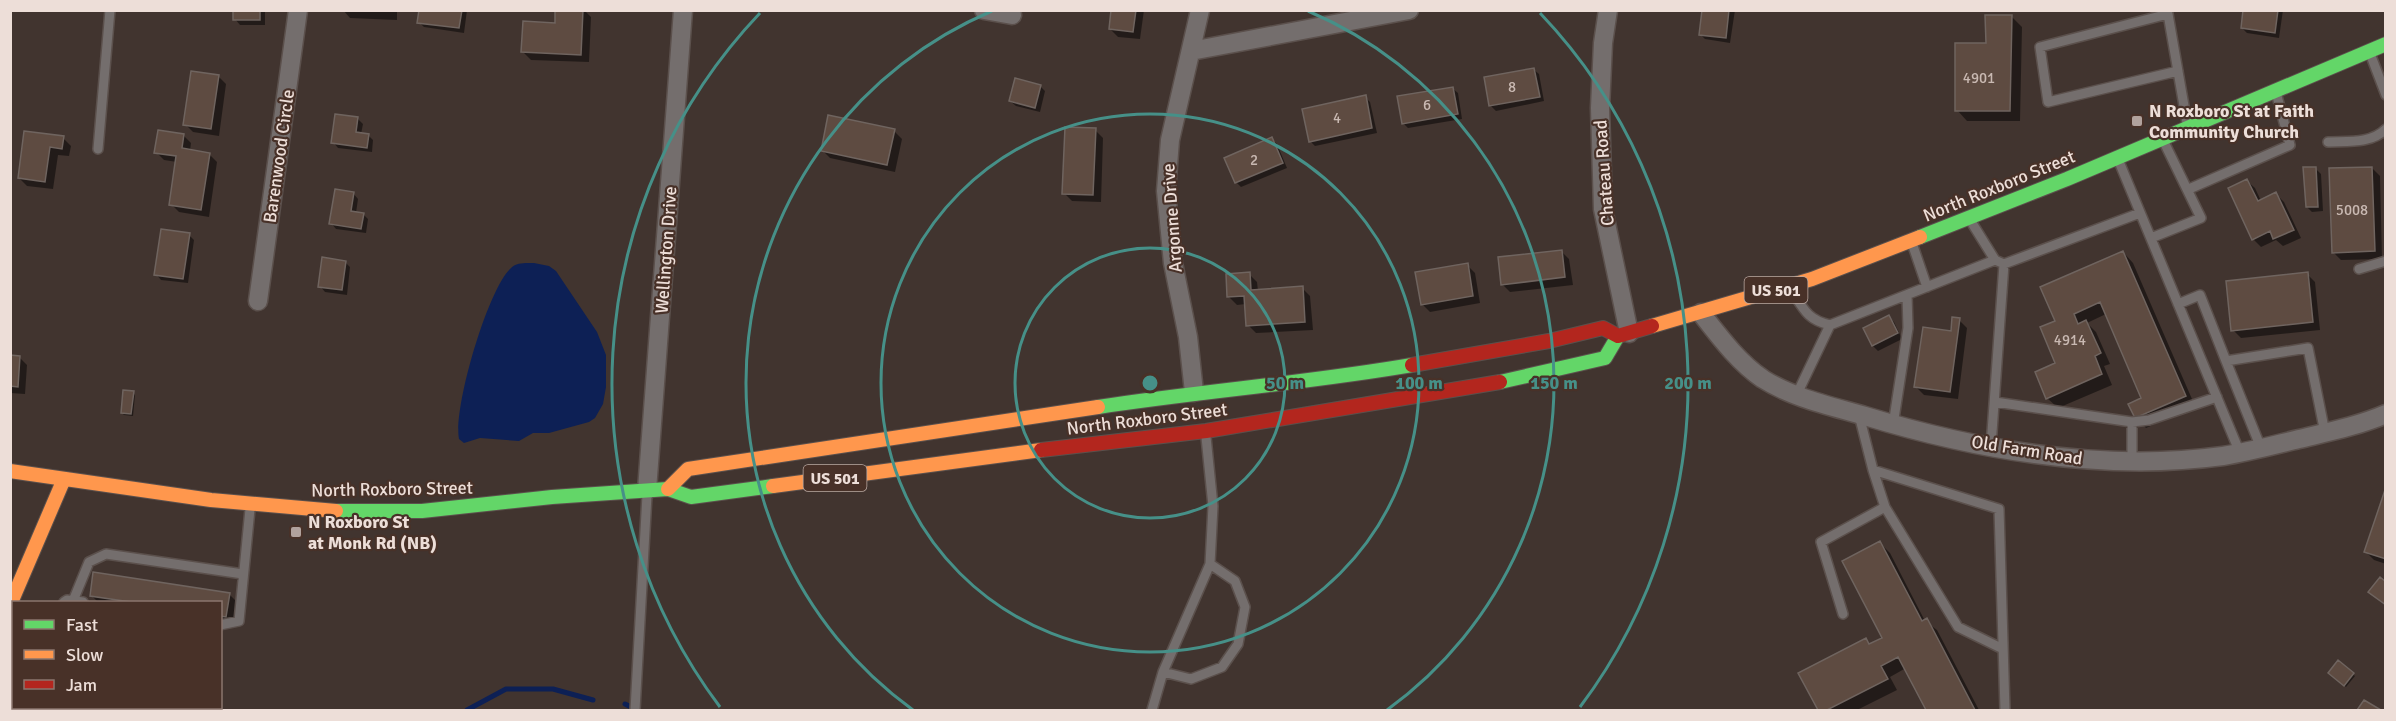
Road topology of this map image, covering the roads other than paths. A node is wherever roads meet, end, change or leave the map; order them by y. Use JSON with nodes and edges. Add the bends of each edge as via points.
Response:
{"nodes":[{"id":1,"x":110,"y":10,"type":"edge"},
{"id":2,"x":298,"y":10,"type":"edge"},
{"id":3,"x":683,"y":10,"type":"edge"},
{"id":4,"x":984,"y":10,"type":"edge"},
{"id":5,"x":1200,"y":10,"type":"edge"},
{"id":6,"x":1409,"y":10,"type":"edge"},
{"id":7,"x":1608,"y":10,"type":"edge"},
{"id":8,"x":1012,"y":15,"type":"dead end"},
{"id":9,"x":2385,"y":44,"type":"edge"},
{"id":10,"x":1191,"y":51,"type":"junction"},
{"id":11,"x":2369,"y":51,"type":"junction"},
{"id":12,"x":2178,"y":71,"type":"junction"},
{"id":13,"x":2275,"y":91,"type":"junction"},
{"id":14,"x":2385,"y":95,"type":"edge"},
{"id":15,"x":2188,"y":128,"type":"junction"},
{"id":16,"x":2385,"y":129,"type":"edge"},
{"id":17,"x":2162,"y":139,"type":"junction"},
{"id":18,"x":2328,"y":142,"type":"dead end"},
{"id":19,"x":98,"y":149,"type":"dead end"},
{"id":20,"x":2117,"y":158,"type":"junction"},
{"id":21,"x":2189,"y":189,"type":"junction"},
{"id":22,"x":2140,"y":213,"type":"junction"},
{"id":23,"x":1968,"y":219,"type":"junction"},
{"id":24,"x":2151,"y":238,"type":"junction"},
{"id":25,"x":1911,"y":241,"type":"junction"},
{"id":26,"x":2385,"y":261,"type":"edge"},
{"id":27,"x":2000,"y":262,"type":"junction"},
{"id":28,"x":2359,"y":269,"type":"dead end"},
{"id":29,"x":1788,"y":286,"type":"junction"},
{"id":30,"x":1927,"y":287,"type":"junction"},
{"id":31,"x":1906,"y":295,"type":"junction"},
{"id":32,"x":258,"y":301,"type":"dead end"},
{"id":33,"x":2178,"y":304,"type":"junction"},
{"id":34,"x":1701,"y":313,"type":"junction"},
{"id":35,"x":1830,"y":326,"type":"junction"},
{"id":36,"x":1624,"y":335,"type":"junction"},
{"id":37,"x":2226,"y":362,"type":"junction"},
{"id":38,"x":1363,"y":373,"type":"junction"},
{"id":39,"x":1332,"y":391,"type":"dead end"},
{"id":40,"x":1194,"y":392,"type":"junction"},
{"id":41,"x":1797,"y":394,"type":"junction"},
{"id":42,"x":2217,"y":397,"type":"junction"},
{"id":43,"x":1995,"y":402,"type":"junction"},
{"id":44,"x":1184,"y":414,"type":"dead end"},
{"id":45,"x":2385,"y":414,"type":"edge"},
{"id":46,"x":1859,"y":415,"type":"junction"},
{"id":47,"x":1219,"y":416,"type":"dead end"},
{"id":48,"x":2132,"y":422,"type":"junction"},
{"id":49,"x":1893,"y":425,"type":"junction"},
{"id":50,"x":1206,"y":430,"type":"junction"},
{"id":51,"x":2325,"y":433,"type":"junction"},
{"id":52,"x":1043,"y":435,"type":"dead end"},
{"id":53,"x":1991,"y":446,"type":"junction"},
{"id":54,"x":2261,"y":448,"type":"junction"},
{"id":55,"x":1032,"y":451,"type":"junction"},
{"id":56,"x":2240,"y":453,"type":"junction"},
{"id":57,"x":2132,"y":462,"type":"junction"},
{"id":58,"x":1873,"y":470,"type":"junction"},
{"id":59,"x":10,"y":471,"type":"edge"},
{"id":60,"x":64,"y":479,"type":"junction"},
{"id":61,"x":668,"y":489,"type":"junction"},
{"id":62,"x":647,"y":490,"type":"junction"},
{"id":63,"x":251,"y":504,"type":"junction"},
{"id":64,"x":1885,"y":507,"type":"junction"},
{"id":65,"x":1210,"y":564,"type":"junction"},
{"id":66,"x":243,"y":573,"type":"junction"},
{"id":67,"x":16,"y":601,"type":"edge"},
{"id":68,"x":70,"y":601,"type":"edge"},
{"id":69,"x":1843,"y":614,"type":"dead end"},
{"id":70,"x":222,"y":625,"type":"edge"},
{"id":71,"x":2003,"y":649,"type":"junction"},
{"id":72,"x":1163,"y":672,"type":"junction"},
{"id":73,"x":636,"y":711,"type":"edge"},
{"id":74,"x":1152,"y":711,"type":"edge"},
{"id":75,"x":2005,"y":711,"type":"edge"}],
"edges":[{"from":1,"to":19,"type":"lane"},
{"from":2,"to":32,"type":"street","name":"Barenwood Circle"},
{"from":3,"to":62,"type":"street","name":"Wellington Drive"},
{"from":4,"to":8,"type":"street"},
{"from":5,"to":10,"type":"street","name":"Argonne Drive"},
{"from":6,"to":10,"type":"street"},
{"from":7,"to":36,"type":"street","name":"Chateau Road","via":[[1600,108],[1603,209]]},
{"from":9,"to":11,"type":"main road","name":"North Roxboro Street","number":"US 501"},
{"from":10,"to":40,"type":"street","name":"Argonne Drive","via":[[1170,140],[1166,191],[1173,263]]},
{"from":11,"to":13,"type":"main road","name":"North Roxboro Street","number":"US 501"},
{"from":11,"to":14,"type":"lane"},
{"from":12,"to":12,"type":"lane","via":[[2168,14],[2040,47],[2048,102]]},
{"from":12,"to":15,"type":"lane"},
{"from":13,"to":15,"type":"main road","name":"North Roxboro Street","number":"US 501"},
{"from":13,"to":21,"type":"lane","via":[[2290,145]]},
{"from":15,"to":17,"type":"main road","name":"North Roxboro Street","number":"US 501"},
{"from":16,"to":18,"type":"lane","via":[[2368,140]]},
{"from":17,"to":20,"type":"main road","name":"North Roxboro Street","number":"US 501"},
{"from":17,"to":21,"type":"lane"},
{"from":20,"to":22,"type":"lane"},
{"from":20,"to":23,"type":"main road","name":"North Roxboro Street","number":"US 501"},
{"from":21,"to":24,"type":"lane","via":[[2201,218]]},
{"from":22,"to":24,"type":"lane"},
{"from":22,"to":27,"type":"lane"},
{"from":23,"to":25,"type":"main road","name":"North Roxboro Street","number":"US 501"},
{"from":23,"to":27,"type":"lane"},
{"from":24,"to":33,"type":"lane"},
{"from":25,"to":29,"type":"main road","name":"North Roxboro Street","number":"US 501"},
{"from":25,"to":30,"type":"lane"},
{"from":26,"to":28,"type":"lane"},
{"from":27,"to":30,"type":"lane"},
{"from":27,"to":43,"type":"lane"},
{"from":29,"to":34,"type":"main road","name":"North Roxboro Street","number":"US 501"},
{"from":29,"to":35,"type":"lane","via":[[1814,321]]},
{"from":30,"to":31,"type":"lane"},
{"from":31,"to":35,"type":"lane"},
{"from":31,"to":49,"type":"lane","via":[[1908,328]]},
{"from":33,"to":37,"type":"lane","via":[[2200,295]]},
{"from":33,"to":42,"type":"lane"},
{"from":34,"to":36,"type":"main road","name":"North Roxboro Street","number":"US 501"},
{"from":34,"to":41,"type":"street","name":"Old Farm Road","via":[[1748,366]]},
{"from":35,"to":41,"type":"lane"},
{"from":36,"to":38,"type":"main road","name":"North Roxboro Street","number":"US 501","via":[[1603,328],[1550,341]]},
{"from":36,"to":50,"type":"main road","name":"North Roxboro Street","number":"US 501","via":[[1605,358],[1516,379]]},
{"from":37,"to":51,"type":"lane","via":[[2308,348]]},
{"from":37,"to":54,"type":"lane"},
{"from":38,"to":39,"type":"main road"},
{"from":38,"to":40,"type":"main road","name":"North Roxboro Street","number":"US 501"},
{"from":40,"to":44,"type":"main road"},
{"from":40,"to":61,"type":"main road","name":"North Roxboro Street","number":"US 501","via":[[688,469]]},
{"from":41,"to":46,"type":"street","name":"Old Farm Road"},
{"from":42,"to":48,"type":"lane"},
{"from":42,"to":56,"type":"lane"},
{"from":43,"to":48,"type":"lane"},
{"from":43,"to":53,"type":"lane"},
{"from":45,"to":51,"type":"street","name":"Old Farm Road"},
{"from":46,"to":49,"type":"street","name":"Old Farm Road"},
{"from":46,"to":58,"type":"lane"},
{"from":47,"to":50,"type":"main road"},
{"from":48,"to":57,"type":"lane"},
{"from":49,"to":53,"type":"street","name":"Old Farm Road"},
{"from":50,"to":55,"type":"main road","name":"North Roxboro Street","number":"US 501"},
{"from":50,"to":65,"type":"lane","via":[[1213,506]]},
{"from":51,"to":54,"type":"street","name":"Old Farm Road"},
{"from":52,"to":55,"type":"main road"},
{"from":53,"to":57,"type":"street","name":"Old Farm Road","via":[[2064,459]]},
{"from":54,"to":56,"type":"street","name":"Old Farm Road"},
{"from":55,"to":61,"type":"main road","name":"North Roxboro Street","number":"US 501","via":[[691,497]]},
{"from":56,"to":57,"type":"street","name":"Old Farm Road"},
{"from":58,"to":64,"type":"lane"},
{"from":58,"to":71,"type":"lane","via":[[1999,509]]},
{"from":59,"to":60,"type":"main road","name":"North Roxboro Street","number":"US 501"},
{"from":60,"to":63,"type":"main road","name":"North Roxboro Street","number":"US 501"},
{"from":60,"to":67,"type":"main road"},
{"from":61,"to":62,"type":"main road","name":"North Roxboro Street","number":"US 501"},
{"from":62,"to":63,"type":"main road","name":"North Roxboro Street","number":"US 501","via":[[422,511],[347,512]]},
{"from":62,"to":73,"type":"lane"},
{"from":63,"to":66,"type":"lane"},
{"from":64,"to":69,"type":"lane","via":[[1821,542]]},
{"from":64,"to":71,"type":"lane","via":[[1958,627]]},
{"from":65,"to":72,"type":"lane"},
{"from":65,"to":72,"type":"lane","via":[[1234,581],[1245,607],[1238,644],[1222,667],[1191,679]]},
{"from":66,"to":68,"type":"lane","via":[[106,554],[89,562]]},
{"from":66,"to":70,"type":"lane","via":[[239,621]]},
{"from":71,"to":75,"type":"lane"},
{"from":72,"to":74,"type":"lane"}]}
